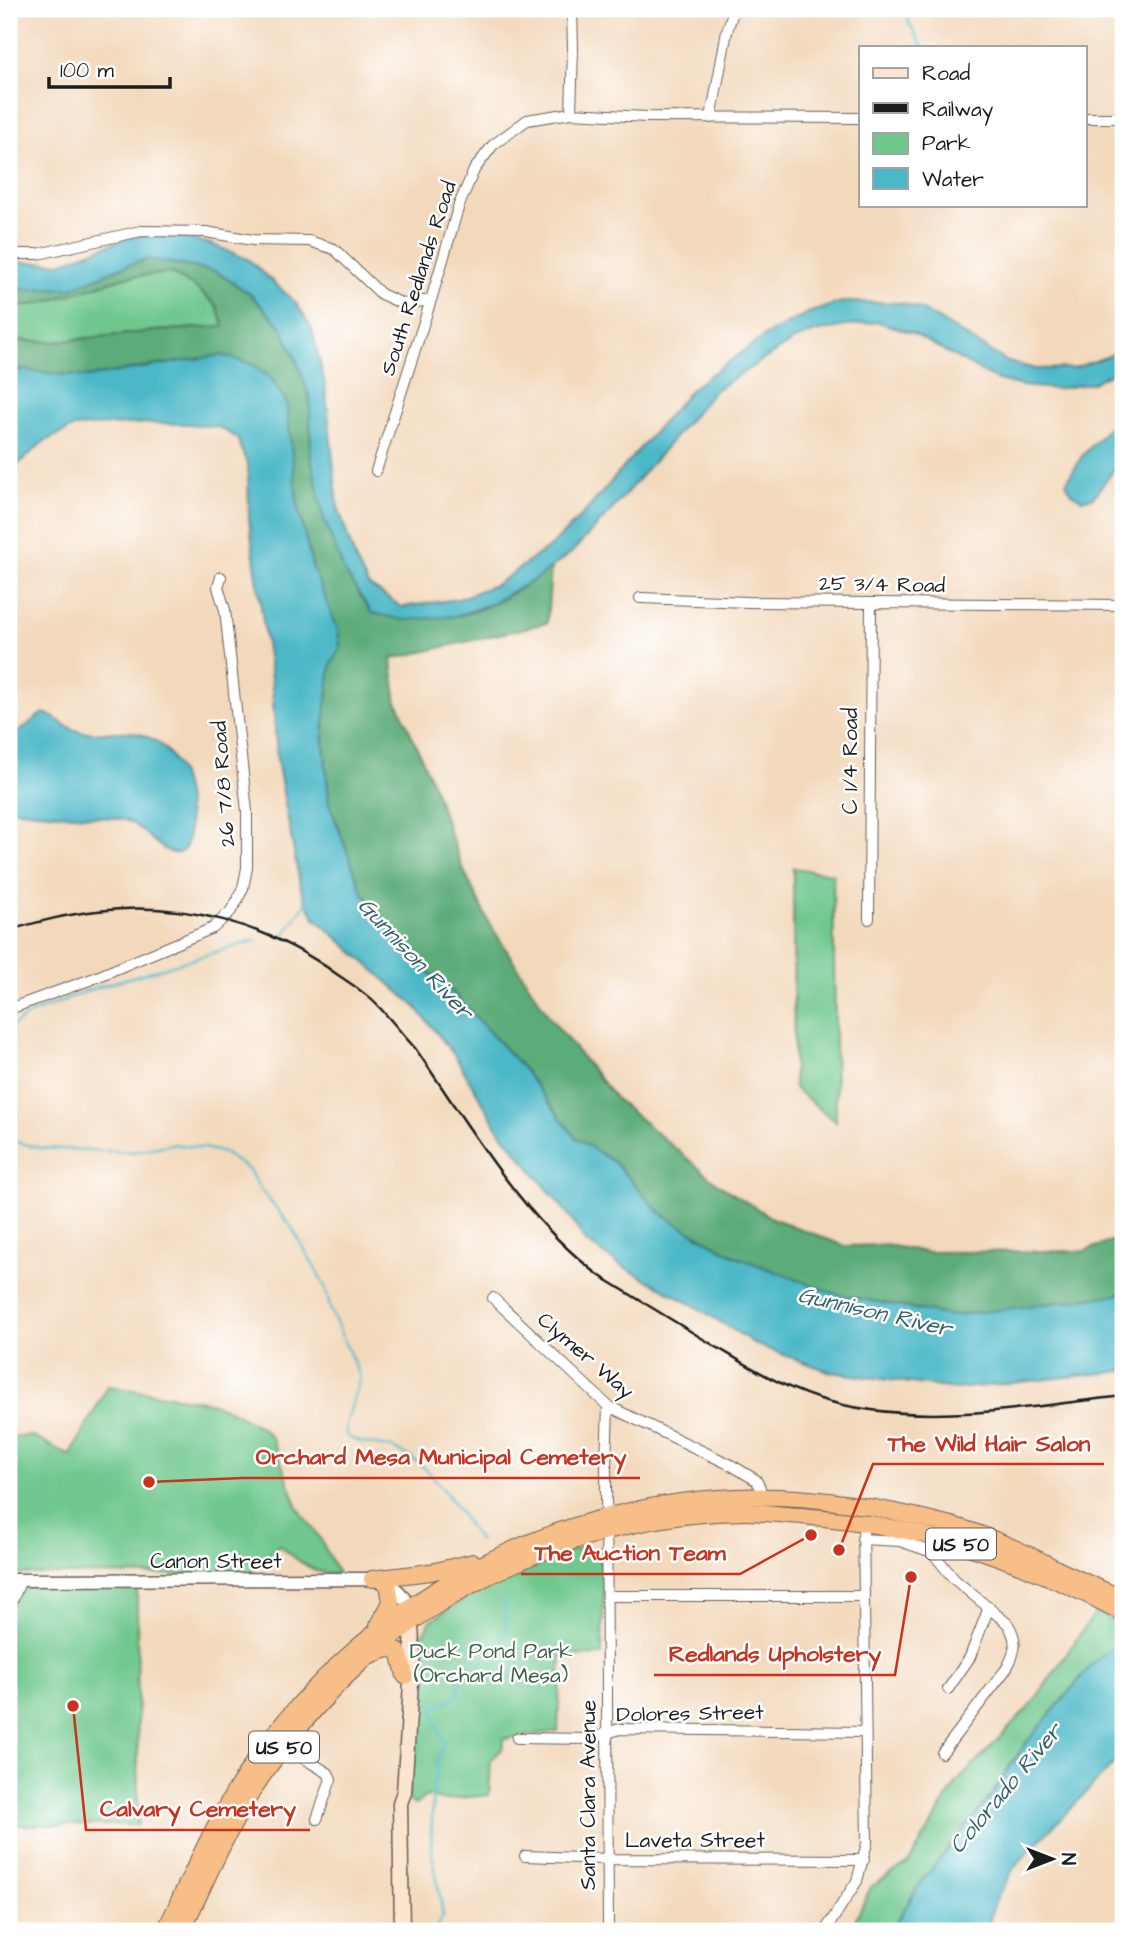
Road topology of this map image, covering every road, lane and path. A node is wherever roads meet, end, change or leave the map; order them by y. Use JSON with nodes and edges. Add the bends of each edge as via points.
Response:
{"nodes":[{"id":1,"x":572,"y":9,"type":"edge"},
{"id":2,"x":734,"y":9,"type":"edge"},
{"id":3,"x":571,"y":113,"type":"junction"},
{"id":4,"x":1123,"y":117,"type":"edge"},
{"id":5,"x":711,"y":118,"type":"junction"},
{"id":6,"x":859,"y":118,"type":"edge"},
{"id":7,"x":1086,"y":118,"type":"edge"},
{"id":8,"x":9,"y":254,"type":"edge"},
{"id":9,"x":431,"y":300,"type":"junction"},
{"id":10,"x":376,"y":471,"type":"dead end"},
{"id":11,"x":221,"y":576,"type":"dead end"},
{"id":12,"x":640,"y":598,"type":"dead end"},
{"id":13,"x":871,"y":603,"type":"junction"},
{"id":14,"x":1123,"y":606,"type":"edge"},
{"id":15,"x":869,"y":919,"type":"dead end"},
{"id":16,"x":9,"y":1009,"type":"edge"},
{"id":17,"x":493,"y":1298,"type":"dead end"},
{"id":18,"x":608,"y":1406,"type":"junction"},
{"id":19,"x":761,"y":1497,"type":"junction"},
{"id":20,"x":854,"y":1504,"type":"junction"},
{"id":21,"x":740,"y":1505,"type":"junction"},
{"id":22,"x":863,"y":1521,"type":"junction"},
{"id":23,"x":607,"y":1523,"type":"junction"},
{"id":24,"x":862,"y":1538,"type":"junction"},
{"id":25,"x":1025,"y":1551,"type":"junction"},
{"id":26,"x":493,"y":1558,"type":"junction"},
{"id":27,"x":1057,"y":1574,"type":"junction"},
{"id":28,"x":15,"y":1580,"type":"edge"},
{"id":29,"x":380,"y":1581,"type":"junction"},
{"id":30,"x":607,"y":1596,"type":"junction"},
{"id":31,"x":863,"y":1596,"type":"junction"},
{"id":32,"x":1113,"y":1599,"type":"edge"},
{"id":33,"x":989,"y":1607,"type":"junction"},
{"id":34,"x":9,"y":1608,"type":"edge"},
{"id":35,"x":1123,"y":1613,"type":"edge"},
{"id":36,"x":410,"y":1624,"type":"junction"},
{"id":37,"x":371,"y":1636,"type":"junction"},
{"id":38,"x":371,"y":1655,"type":"junction"},
{"id":39,"x":404,"y":1676,"type":"junction"},
{"id":40,"x":948,"y":1689,"type":"dead end"},
{"id":41,"x":291,"y":1715,"type":"junction"},
{"id":42,"x":865,"y":1732,"type":"junction"},
{"id":43,"x":607,"y":1733,"type":"junction"},
{"id":44,"x":517,"y":1738,"type":"dead end"},
{"id":45,"x":287,"y":1744,"type":"junction"},
{"id":46,"x":942,"y":1753,"type":"dead end"},
{"id":47,"x":400,"y":1803,"type":"junction"},
{"id":48,"x":317,"y":1819,"type":"dead end"},
{"id":49,"x":525,"y":1856,"type":"dead end"},
{"id":50,"x":607,"y":1859,"type":"junction"},
{"id":51,"x":864,"y":1860,"type":"junction"},
{"id":52,"x":165,"y":1931,"type":"edge"},
{"id":53,"x":182,"y":1931,"type":"edge"},
{"id":54,"x":402,"y":1931,"type":"edge"},
{"id":55,"x":607,"y":1931,"type":"edge"},
{"id":56,"x":825,"y":1931,"type":"edge"}],
"edges":[{"from":1,"to":3,"type":"street"},
{"from":2,"to":5,"type":"street"},
{"from":3,"to":5,"type":"street","name":"South Redlands Road"},
{"from":3,"to":9,"type":"street","name":"South Redlands Road","via":[[527,120],[493,145],[474,170]]},
{"from":4,"to":7,"type":"street"},
{"from":5,"to":6,"type":"street","name":"South Redlands Road"},
{"from":8,"to":9,"type":"street","via":[[38,254],[141,231],[309,241],[334,249],[382,294],[403,304]]},
{"from":9,"to":10,"type":"street","name":"South Redlands Road"},
{"from":11,"to":16,"type":"street","name":"26 7/8 Road","via":[[218,587],[225,610],[247,811],[247,868],[237,901],[213,928]]},
{"from":12,"to":13,"type":"street","name":"25 3/4 Road"},
{"from":13,"to":14,"type":"street","name":"25 3/4 Road"},
{"from":13,"to":15,"type":"street","name":"C 1/4 Road"},
{"from":17,"to":18,"type":"street","name":"Clymer Way"},
{"from":18,"to":19,"type":"street","name":"Clymer Way","via":[[731,1465],[756,1480]]},
{"from":18,"to":23,"type":"street","name":"Santa Clara Avenue"},
{"from":19,"to":20,"type":"highway","number":"US 50"},
{"from":19,"to":21,"type":"highway","number":"US 50"},
{"from":20,"to":21,"type":"highway","via":[[843,1510]]},
{"from":20,"to":25,"type":"highway","number":"US 50","via":[[953,1525]]},
{"from":21,"to":22,"type":"highway","number":"US 50"},
{"from":21,"to":23,"type":"highway","number":"US 50","via":[[663,1505]]},
{"from":22,"to":24,"type":"street"},
{"from":22,"to":25,"type":"highway","via":[[883,1515],[1002,1549]]},
{"from":22,"to":27,"type":"highway","number":"US 50"},
{"from":23,"to":26,"type":"highway","number":"US 50","via":[[568,1527]]},
{"from":23,"to":30,"type":"street","name":"Santa Clara Avenue"},
{"from":23,"to":36,"type":"highway","number":"US 50","via":[[493,1573]]},
{"from":24,"to":31,"type":"street"},
{"from":24,"to":33,"type":"street","via":[[900,1541],[932,1552],[954,1579]]},
{"from":25,"to":27,"type":"highway","number":"US 50"},
{"from":26,"to":29,"type":"highway"},
{"from":26,"to":36,"type":"highway","number":"US 50","via":[[463,1573]]},
{"from":27,"to":32,"type":"highway","number":"US 50"},
{"from":28,"to":29,"type":"street","name":"Canon Street"},
{"from":28,"to":34,"type":"street","via":[[18,1591]]},
{"from":29,"to":36,"type":"street","via":[[401,1592]]},
{"from":29,"to":37,"type":"highway","via":[[391,1602]]},
{"from":30,"to":31,"type":"street"},
{"from":30,"to":43,"type":"street","name":"Santa Clara Avenue"},
{"from":31,"to":42,"type":"street"},
{"from":32,"to":35,"type":"highway","number":"US 50"},
{"from":33,"to":40,"type":"street","via":[[971,1657]]},
{"from":33,"to":46,"type":"street","via":[[1014,1634],[1014,1654]]},
{"from":36,"to":37,"type":"highway","number":"US 50"},
{"from":36,"to":38,"type":"highway","number":"US 50"},
{"from":36,"to":39,"type":"main road"},
{"from":36,"to":47,"type":"main road","via":[[413,1652]]},
{"from":37,"to":41,"type":"highway","number":"US 50"},
{"from":38,"to":39,"type":"highway","via":[[397,1650]]},
{"from":38,"to":45,"type":"highway","number":"US 50"},
{"from":39,"to":47,"type":"main road","via":[[396,1791]]},
{"from":41,"to":45,"type":"street"},
{"from":41,"to":52,"type":"highway","number":"US 50","via":[[219,1817]]},
{"from":42,"to":43,"type":"street","name":"Dolores Street","via":[[620,1729]]},
{"from":42,"to":51,"type":"street"},
{"from":43,"to":44,"type":"street","name":"Dolores Street","via":[[591,1739]]},
{"from":43,"to":50,"type":"street","name":"Santa Clara Avenue"},
{"from":45,"to":48,"type":"street","via":[[331,1779]]},
{"from":45,"to":53,"type":"highway","number":"US 50","via":[[233,1825]]},
{"from":47,"to":54,"type":"main road"},
{"from":49,"to":50,"type":"street","name":"Laveta Street"},
{"from":50,"to":51,"type":"street","name":"Laveta Street"},
{"from":50,"to":55,"type":"street","name":"Santa Clara Avenue"},
{"from":51,"to":56,"type":"street","via":[[857,1881]]}]}
